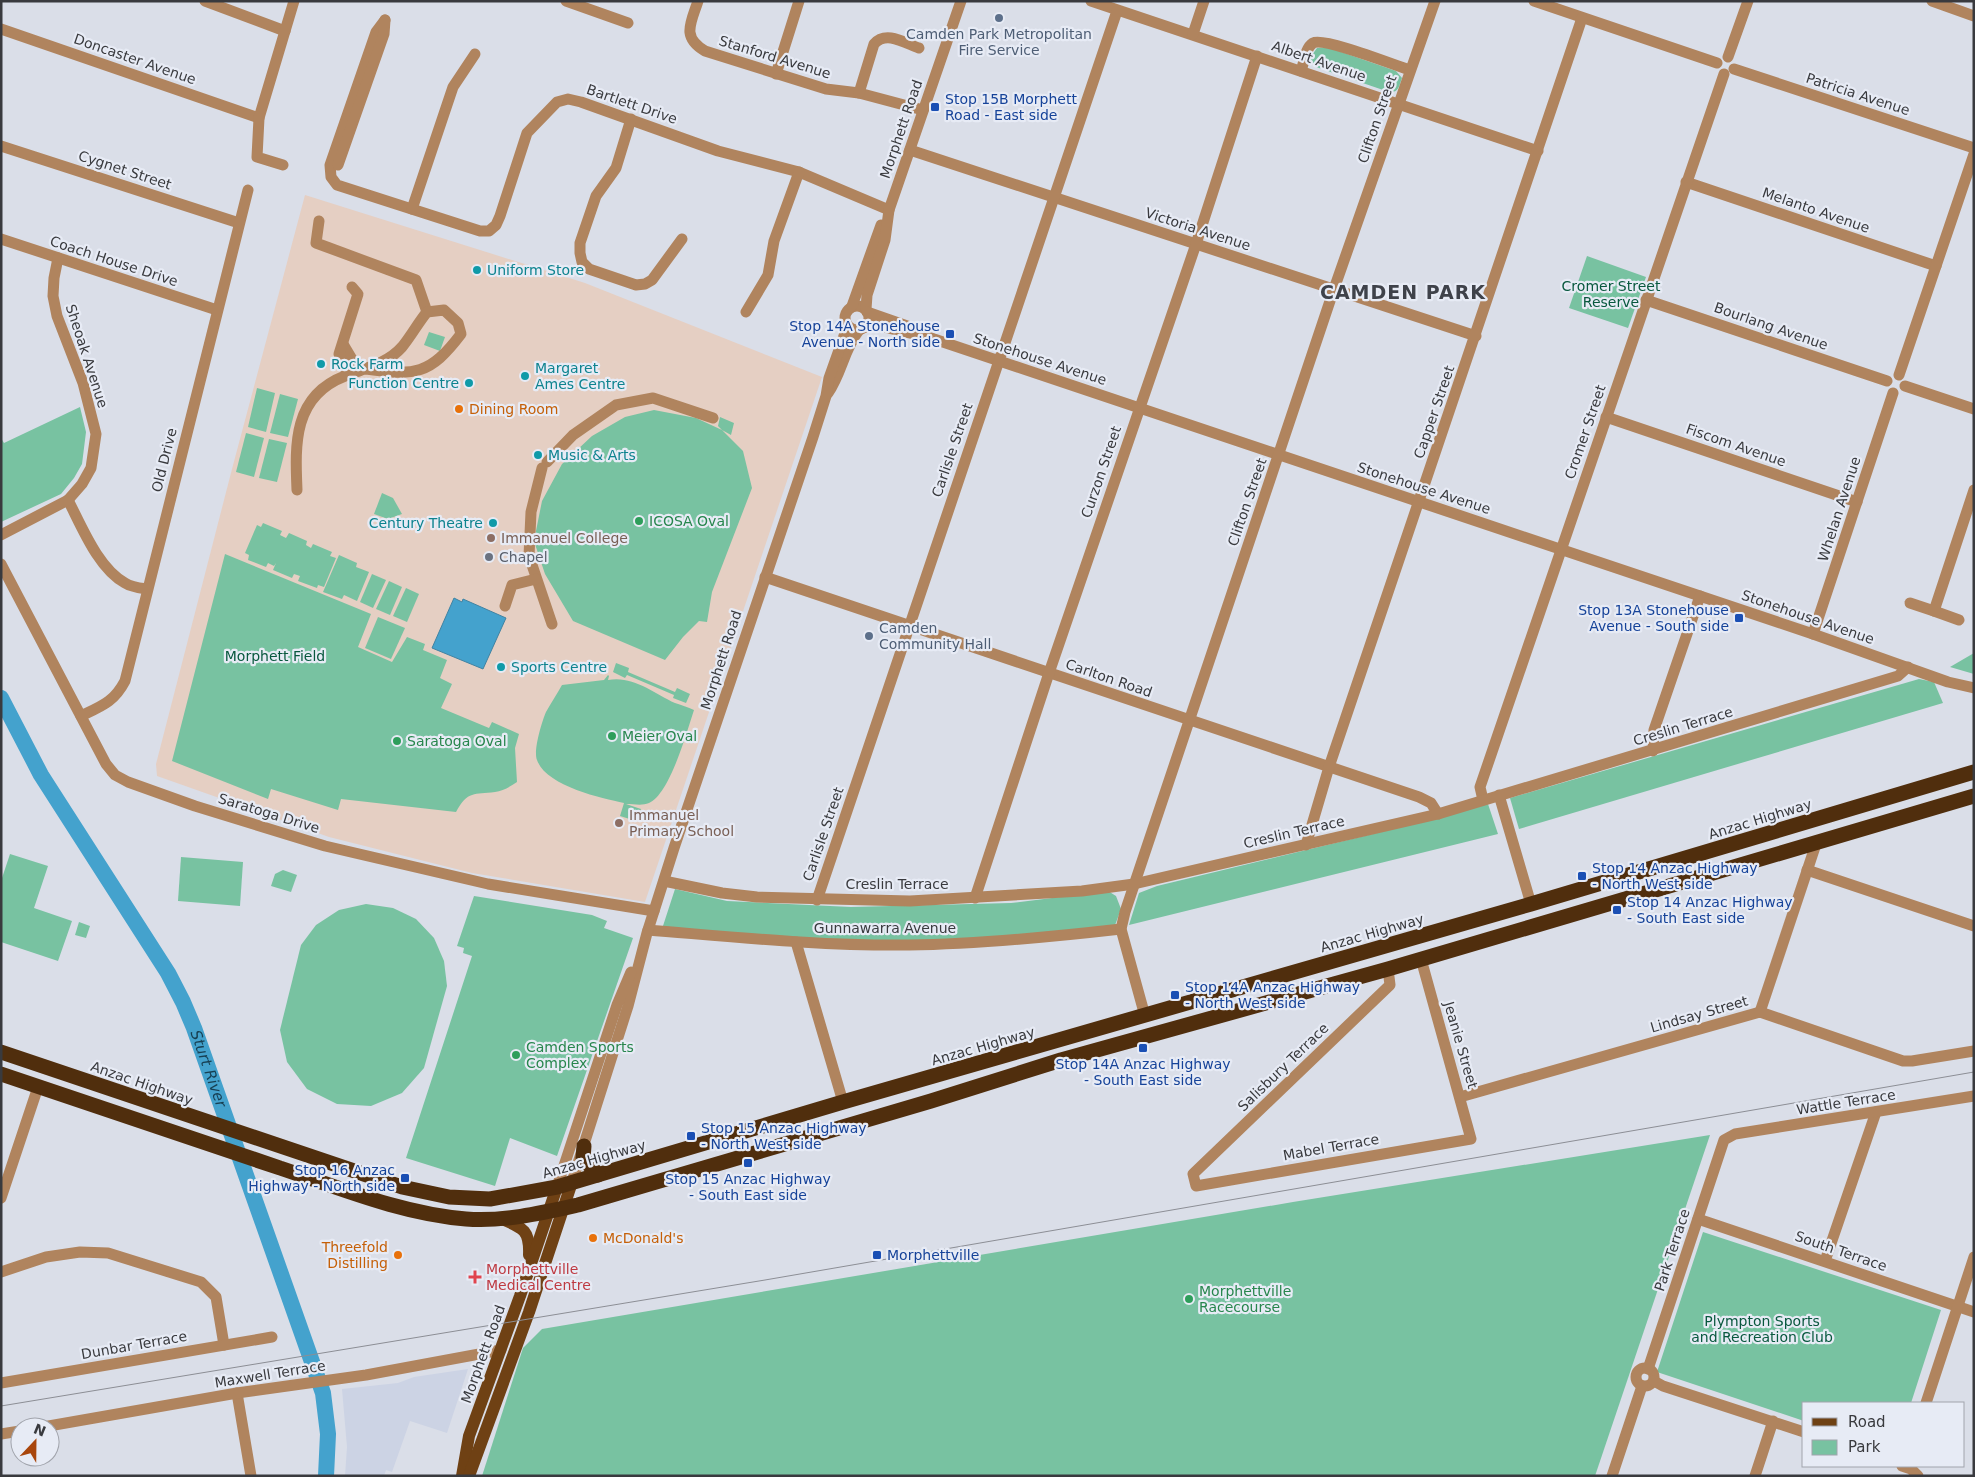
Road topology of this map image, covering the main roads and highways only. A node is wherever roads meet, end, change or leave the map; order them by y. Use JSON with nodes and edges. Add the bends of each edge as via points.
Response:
{"nodes":[{"id":1,"x":1974,"y":772,"type":"edge"},
{"id":2,"x":1974,"y":796,"type":"edge"},
{"id":3,"x":1871,"y":803,"type":"junction"},
{"id":4,"x":1841,"y":812,"type":"junction"},
{"id":5,"x":1880,"y":824,"type":"junction"},
{"id":6,"x":1864,"y":829,"type":"junction"},
{"id":7,"x":1477,"y":920,"type":"junction"},
{"id":8,"x":1447,"y":928,"type":"junction"},
{"id":9,"x":1490,"y":938,"type":"junction"},
{"id":10,"x":1467,"y":944,"type":"junction"},
{"id":11,"x":1224,"y":993,"type":"junction"},
{"id":12,"x":1192,"y":1002,"type":"junction"},
{"id":13,"x":1239,"y":1010,"type":"junction"},
{"id":14,"x":1217,"y":1015,"type":"junction"},
{"id":15,"x":1,"y":1054,"type":"edge"},
{"id":16,"x":53,"y":1070,"type":"junction"},
{"id":17,"x":1,"y":1074,"type":"edge"},
{"id":18,"x":930,"y":1077,"type":"junction"},
{"id":19,"x":38,"y":1087,"type":"junction"},
{"id":20,"x":885,"y":1090,"type":"junction"},
{"id":21,"x":58,"y":1093,"type":"junction"},
{"id":22,"x":955,"y":1093,"type":"junction"},
{"id":23,"x":910,"y":1107,"type":"junction"},
{"id":24,"x":584,"y":1146,"type":"road end"},
{"id":25,"x":598,"y":1175,"type":"junction"},
{"id":26,"x":368,"y":1176,"type":"junction"},
{"id":27,"x":572,"y":1182,"type":"junction"},
{"id":28,"x":557,"y":1187,"type":"junction"},
{"id":29,"x":362,"y":1196,"type":"junction"},
{"id":30,"x":564,"y":1208,"type":"junction"},
{"id":31,"x":548,"y":1212,"type":"junction"},
{"id":32,"x":502,"y":1219,"type":"junction"},
{"id":33,"x":529,"y":1270,"type":"junction"},
{"id":34,"x":462,"y":1476,"type":"edge"},
{"id":35,"x":469,"y":1476,"type":"edge"}],
"edges":[{"from":1,"to":3,"type":"highway","name":"Anzac Highway"},
{"from":2,"to":5,"type":"highway"},
{"from":3,"to":4,"type":"highway","name":"Anzac Highway"},
{"from":3,"to":5,"type":"highway","via":[[1872,815]]},
{"from":4,"to":6,"type":"highway","via":[[1853,813],[1864,819]]},
{"from":4,"to":7,"type":"highway","name":"Anzac Highway"},
{"from":5,"to":6,"type":"highway"},
{"from":6,"to":9,"type":"highway"},
{"from":7,"to":8,"type":"highway","name":"Anzac Highway"},
{"from":7,"to":9,"type":"highway","via":[[1480,932]]},
{"from":8,"to":10,"type":"highway","via":[[1464,932]]},
{"from":8,"to":11,"type":"highway","name":"Anzac Highway"},
{"from":9,"to":10,"type":"highway"},
{"from":10,"to":13,"type":"highway"},
{"from":11,"to":12,"type":"highway","name":"Anzac Highway"},
{"from":11,"to":13,"type":"highway","via":[[1229,1008]]},
{"from":12,"to":14,"type":"highway","via":[[1216,1008]]},
{"from":12,"to":18,"type":"highway","name":"Anzac Highway"},
{"from":13,"to":14,"type":"highway"},
{"from":14,"to":22,"type":"highway"},
{"from":15,"to":16,"type":"highway","name":"Anzac Highway"},
{"from":15,"to":19,"type":"highway","via":[[12,1064],[34,1072]]},
{"from":16,"to":21,"type":"highway"},
{"from":16,"to":26,"type":"highway","name":"Anzac Highway"},
{"from":17,"to":19,"type":"highway"},
{"from":18,"to":20,"type":"highway","name":"Anzac Highway"},
{"from":18,"to":22,"type":"highway","via":[[928,1086],[933,1092]]},
{"from":19,"to":21,"type":"highway"},
{"from":20,"to":23,"type":"highway","via":[[904,1095]]},
{"from":20,"to":25,"type":"highway","name":"Anzac Highway"},
{"from":21,"to":29,"type":"highway"},
{"from":22,"to":23,"type":"highway"},
{"from":23,"to":30,"type":"highway"},
{"from":24,"to":25,"type":"highway","via":[[583,1158]]},
{"from":25,"to":27,"type":"highway","name":"Anzac Highway"},
{"from":26,"to":28,"type":"highway","name":"Anzac Highway","via":[[434,1195],[465,1199],[490,1199]]},
{"from":26,"to":29,"type":"highway"},
{"from":27,"to":28,"type":"highway","name":"Anzac Highway"},
{"from":27,"to":30,"type":"main road","name":"Morphett Road"},
{"from":28,"to":31,"type":"main road","name":"Morphett Road"},
{"from":29,"to":32,"type":"highway","via":[[428,1215],[467,1220]]},
{"from":30,"to":31,"type":"highway"},
{"from":30,"to":35,"type":"main road","name":"Morphett Road"},
{"from":31,"to":32,"type":"highway"},
{"from":31,"to":33,"type":"main road","name":"Morphett Road"},
{"from":32,"to":33,"type":"main road","via":[[526,1232],[530,1240]]},
{"from":33,"to":34,"type":"main road","name":"Morphett Road","via":[[469,1436]]}]}
